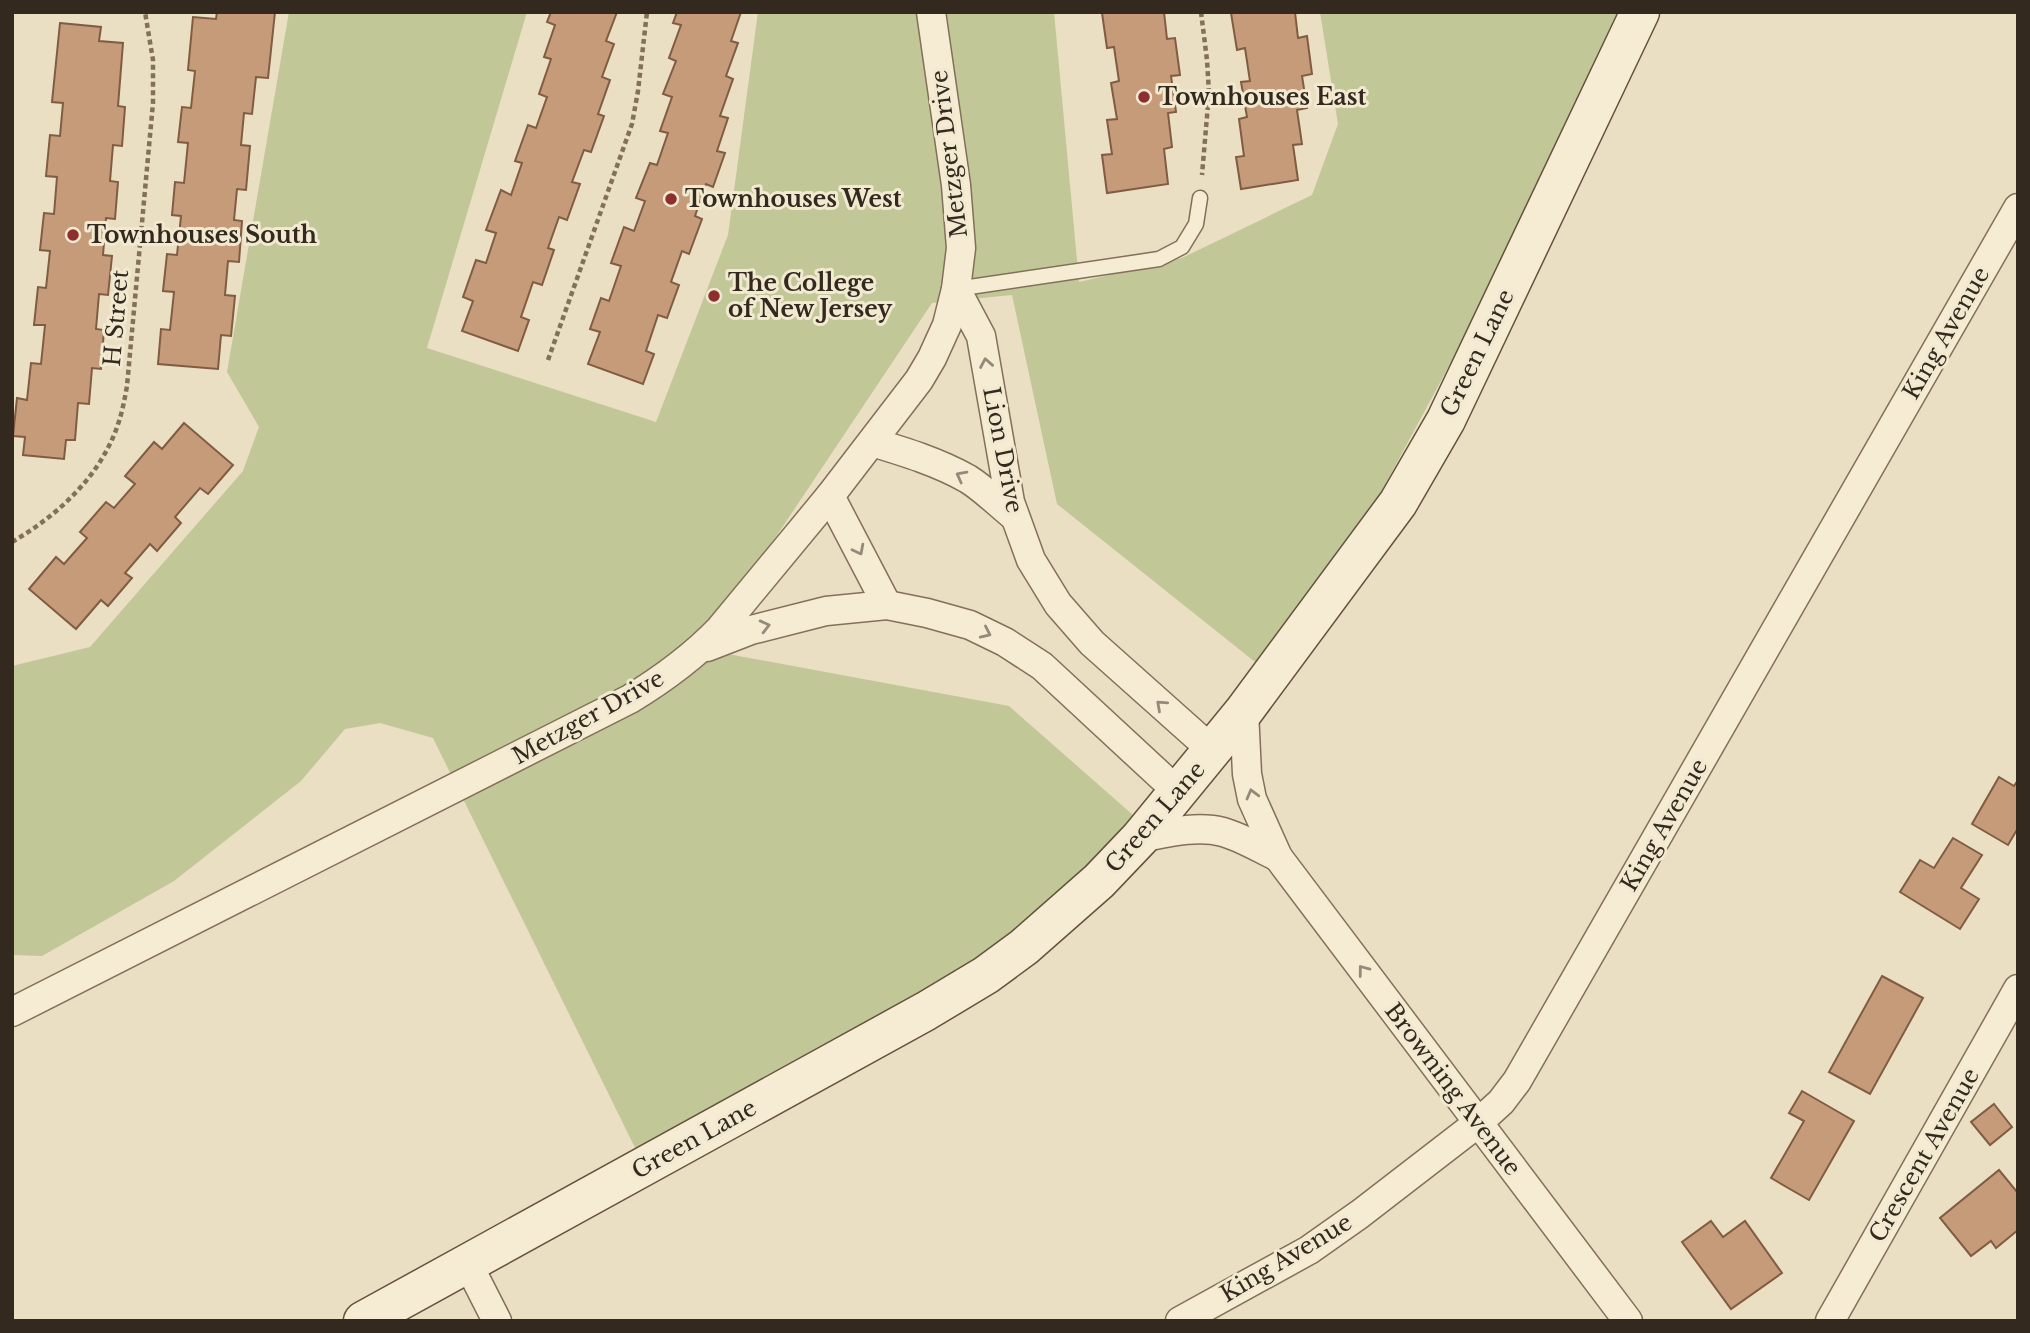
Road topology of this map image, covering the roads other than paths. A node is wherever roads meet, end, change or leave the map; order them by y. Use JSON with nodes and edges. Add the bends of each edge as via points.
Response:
{"nodes":[{"id":1,"x":931,"y":12,"type":"edge"},
{"id":2,"x":1640,"y":12,"type":"edge"},
{"id":3,"x":1200,"y":198,"type":"road end"},
{"id":4,"x":2018,"y":208,"type":"edge"},
{"id":5,"x":956,"y":289,"type":"junction"},
{"id":6,"x":872,"y":442,"type":"junction"},
{"id":7,"x":830,"y":496,"type":"junction"},
{"id":8,"x":1015,"y":517,"type":"junction"},
{"id":9,"x":887,"y":605,"type":"junction"},
{"id":10,"x":701,"y":649,"type":"junction"},
{"id":11,"x":1244,"y":711,"type":"junction"},
{"id":12,"x":1212,"y":750,"type":"junction"},
{"id":13,"x":1178,"y":792,"type":"junction"},
{"id":14,"x":1140,"y":838,"type":"junction"},
{"id":15,"x":1278,"y":857,"type":"junction"},
{"id":16,"x":2018,"y":989,"type":"edge"},
{"id":17,"x":12,"y":1012,"type":"edge"},
{"id":18,"x":1478,"y":1123,"type":"junction"},
{"id":19,"x":468,"y":1264,"type":"junction"},
{"id":20,"x":363,"y":1321,"type":"edge"},
{"id":21,"x":497,"y":1321,"type":"edge"},
{"id":22,"x":1180,"y":1321,"type":"edge"},
{"id":23,"x":1628,"y":1321,"type":"edge"},
{"id":24,"x":1830,"y":1321,"type":"edge"}],
"edges":[{"from":1,"to":5,"type":"street","name":"Metzger Drive","via":[[956,185],[961,248]]},
{"from":2,"to":11,"type":"street","name":"Green Lane","via":[[1432,444],[1398,503]]},
{"from":3,"to":5,"type":"lane","via":[[1196,224],[1182,247],[1159,259]]},
{"from":4,"to":18,"type":"street","name":"King Avenue","via":[[1517,1081]]},
{"from":5,"to":6,"type":"street","name":"Metzger Drive","via":[[932,358]]},
{"from":8,"to":5,"type":"street","name":"Lion Drive","one_way":true,"via":[[981,336]]},
{"from":6,"to":7,"type":"street","name":"Metzger Drive"},
{"from":8,"to":6,"type":"street","one_way":true,"via":[[971,481],[913,454]]},
{"from":7,"to":9,"type":"street","one_way":true},
{"from":7,"to":10,"type":"street","name":"Metzger Drive"},
{"from":12,"to":8,"type":"street","name":"Lion Drive","one_way":true,"via":[[1092,643],[1058,604],[1031,561]]},
{"from":10,"to":9,"type":"street","one_way":true,"via":[[751,630],[825,611]]},
{"from":9,"to":13,"type":"street","one_way":true,"via":[[970,625],[1005,642],[1042,666]]},
{"from":10,"to":17,"type":"street","name":"Metzger Drive","via":[[630,699]]},
{"from":11,"to":12,"type":"street","name":"Green Lane"},
{"from":15,"to":11,"type":"street","name":"Browning Avenue","one_way":true,"via":[[1252,799]]},
{"from":12,"to":13,"type":"street","name":"Green Lane"},
{"from":13,"to":14,"type":"street","name":"Green Lane"},
{"from":14,"to":15,"type":"street","via":[[1175,831],[1223,832]]},
{"from":14,"to":19,"type":"street","name":"Green Lane","via":[[1067,911],[986,975]]},
{"from":18,"to":15,"type":"street","name":"Browning Avenue","one_way":true},
{"from":16,"to":24,"type":"street","name":"Crescent Avenue"},
{"from":18,"to":22,"type":"street","name":"King Avenue","via":[[1310,1250]]},
{"from":18,"to":23,"type":"street","name":"Browning Avenue"},
{"from":19,"to":20,"type":"street","name":"Green Lane"},
{"from":19,"to":21,"type":"street"}]}
